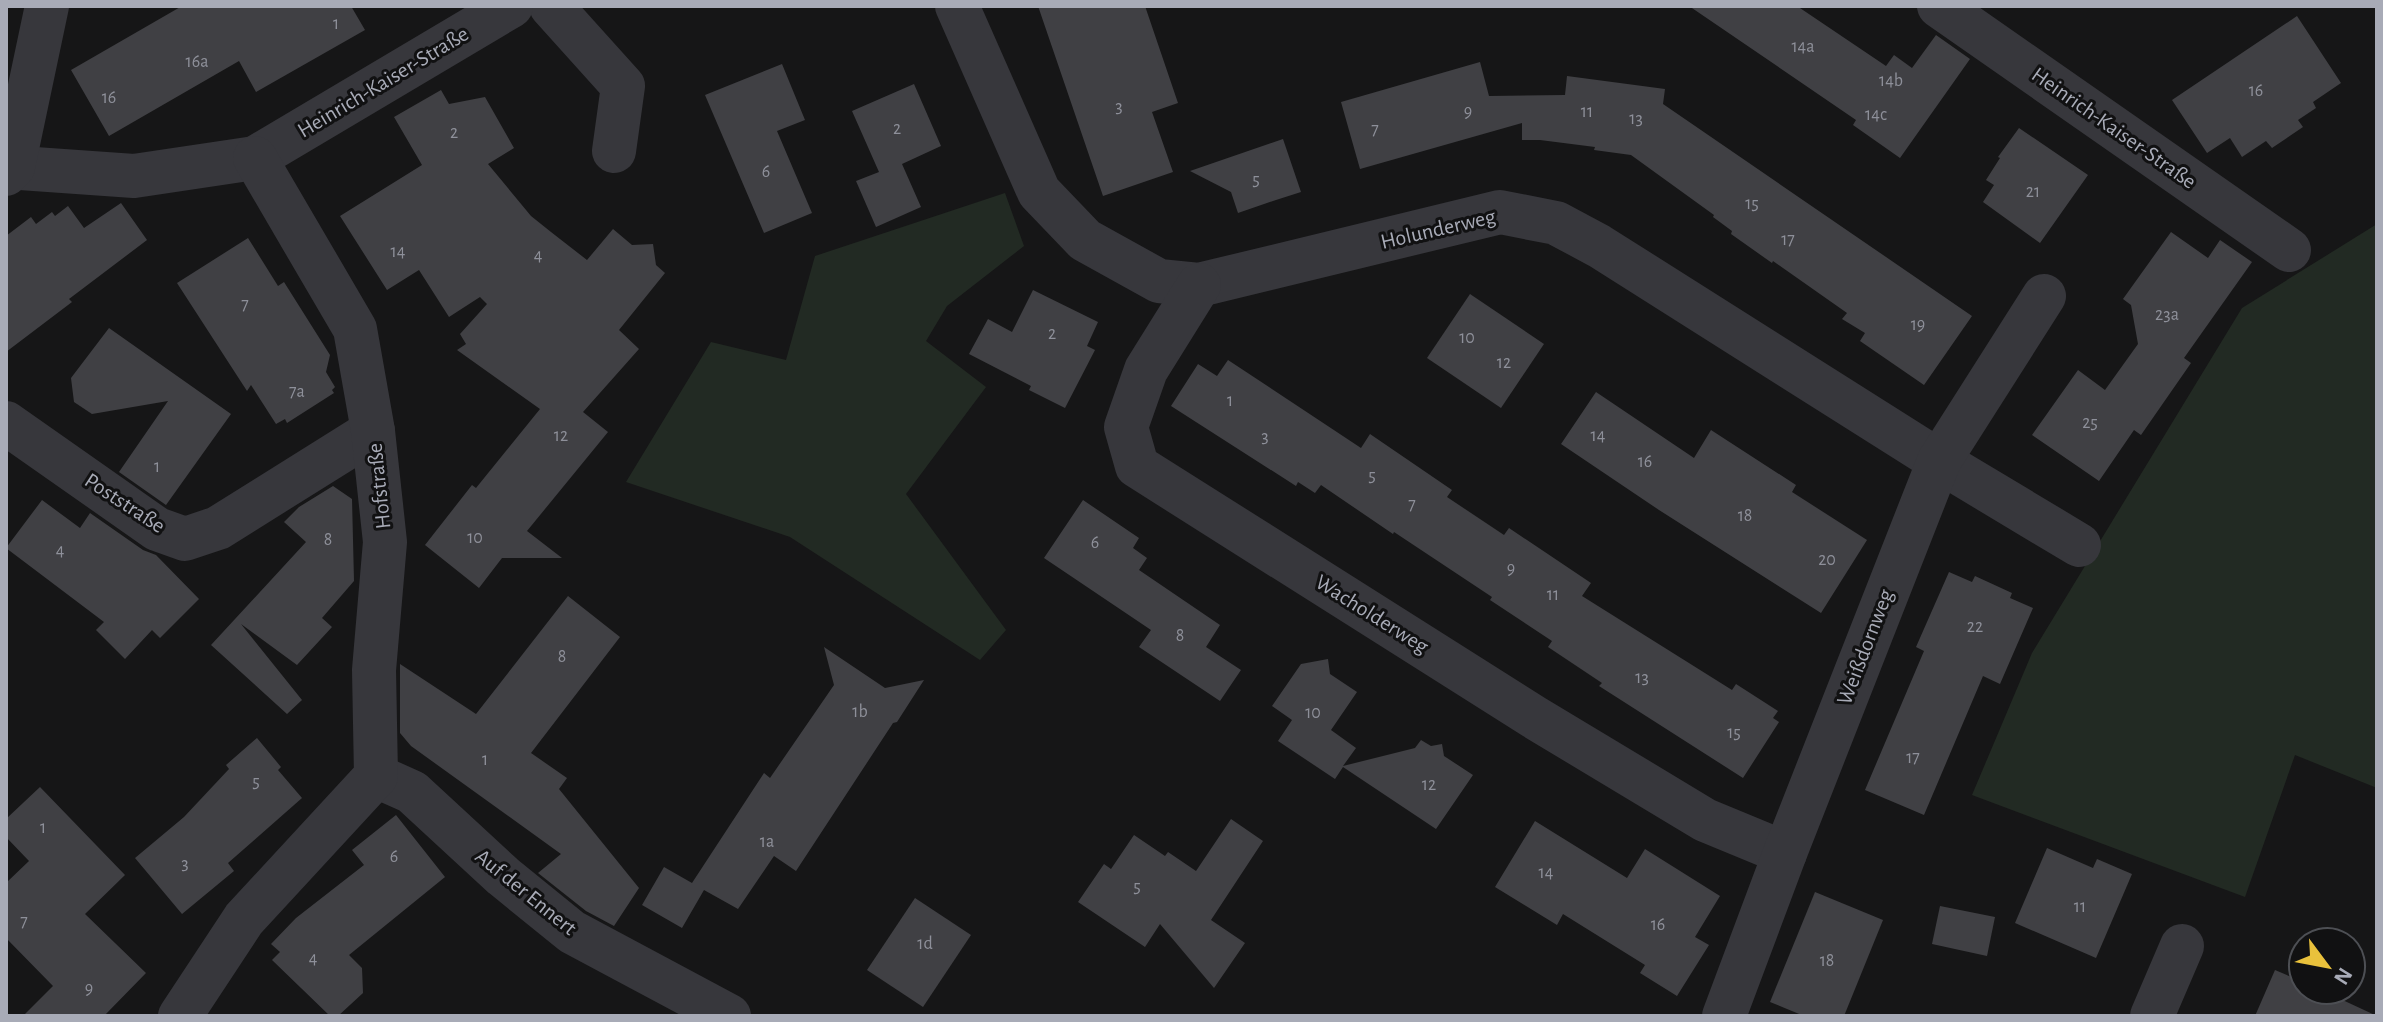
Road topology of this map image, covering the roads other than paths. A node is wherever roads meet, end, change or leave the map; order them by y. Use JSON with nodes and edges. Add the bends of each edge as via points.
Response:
{"nodes":[{"id":1,"x":47,"y":6,"type":"edge"},
{"id":2,"x":511,"y":6,"type":"edge"},
{"id":3,"x":551,"y":6,"type":"edge"},
{"id":4,"x":957,"y":6,"type":"edge"},
{"id":5,"x":1939,"y":6,"type":"edge"},
{"id":6,"x":614,"y":151,"type":"dead end"},
{"id":7,"x":255,"y":158,"type":"junction"},
{"id":8,"x":8,"y":169,"type":"edge"},
{"id":9,"x":2289,"y":250,"type":"dead end"},
{"id":10,"x":1199,"y":285,"type":"junction"},
{"id":11,"x":2044,"y":296,"type":"dead end"},
{"id":12,"x":6,"y":423,"type":"edge"},
{"id":13,"x":373,"y":431,"type":"junction"},
{"id":14,"x":1939,"y":461,"type":"junction"},
{"id":15,"x":2079,"y":545,"type":"dead end"},
{"id":16,"x":376,"y":776,"type":"junction"},
{"id":17,"x":1785,"y":853,"type":"junction"},
{"id":18,"x":2182,"y":946,"type":"dead end"},
{"id":19,"x":180,"y":1016,"type":"edge"},
{"id":20,"x":729,"y":1016,"type":"edge"},
{"id":21,"x":1724,"y":1016,"type":"edge"},
{"id":22,"x":2152,"y":1016,"type":"edge"}],
"edges":[{"from":1,"to":8,"type":"street"},
{"from":2,"to":7,"type":"street","name":"Heinrich-Kaiser-Straße"},
{"from":3,"to":6,"type":"street","via":[[623,86]]},
{"from":4,"to":10,"type":"street","name":"Holunderweg","via":[[1039,192],[1085,240],[1159,281]]},
{"from":5,"to":9,"type":"street","name":"Heinrich-Kaiser-Straße"},
{"from":7,"to":8,"type":"street","via":[[134,176]]},
{"from":7,"to":13,"type":"street","name":"Hofstraße","via":[[355,329]]},
{"from":10,"to":14,"type":"street","name":"Holunderweg","via":[[1500,212],[1556,223]]},
{"from":10,"to":17,"type":"street","name":"Wacholderweg","via":[[1146,370],[1126,427],[1137,466],[1705,820]]},
{"from":11,"to":14,"type":"street","name":"Weißdornweg"},
{"from":12,"to":13,"type":"street","name":"Poststraße","via":[[157,529],[185,539],[218,528]]},
{"from":13,"to":16,"type":"street","name":"Hofstraße","via":[[385,542],[374,670]]},
{"from":14,"to":15,"type":"street","name":"Holunderweg"},
{"from":14,"to":17,"type":"street","name":"Weißdornweg"},
{"from":16,"to":19,"type":"street","via":[[244,919]]},
{"from":16,"to":20,"type":"street","name":"Auf der Ennert","via":[[412,792],[572,932]]},
{"from":17,"to":21,"type":"street","name":"Weißdornweg"},
{"from":18,"to":22,"type":"street"}]}
